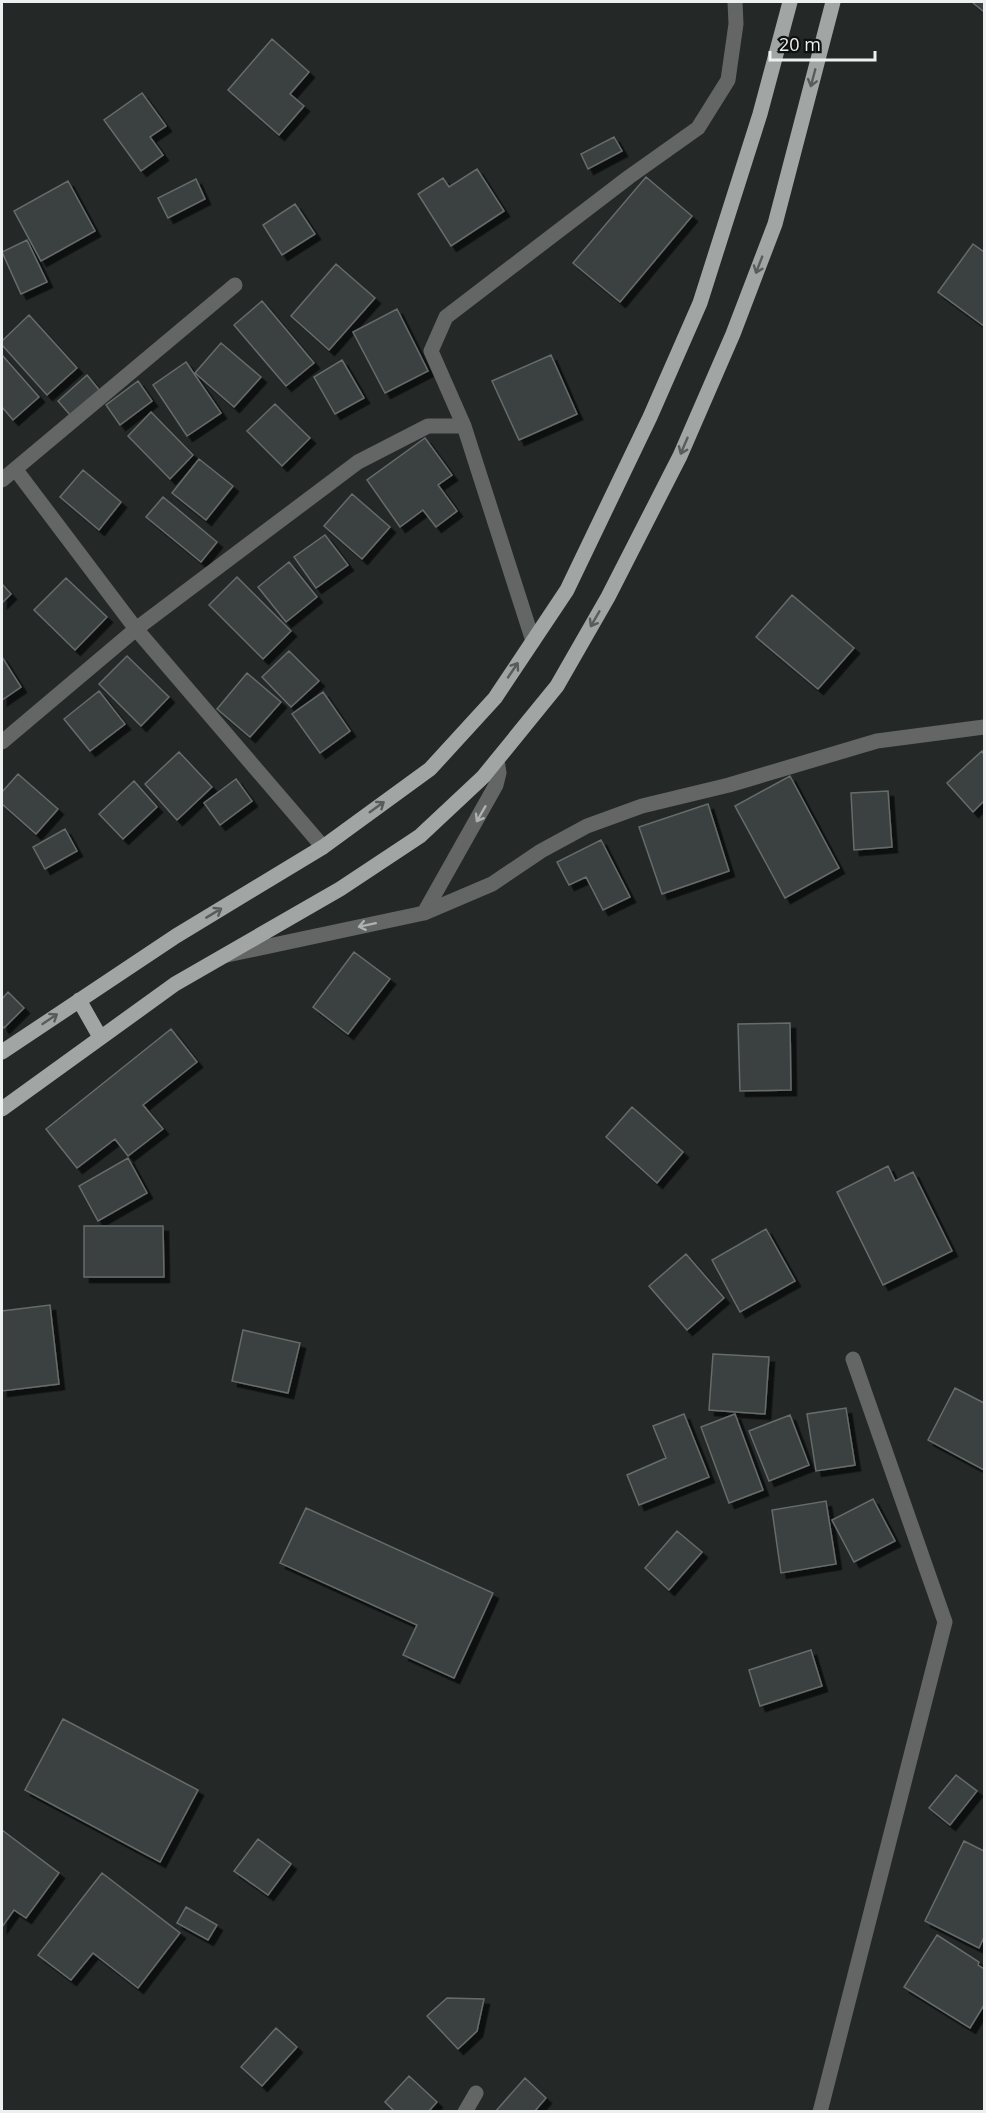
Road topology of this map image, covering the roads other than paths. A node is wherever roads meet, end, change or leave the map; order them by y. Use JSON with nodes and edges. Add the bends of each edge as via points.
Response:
{"nodes":[{"id":1,"x":735,"y":2,"type":"edge"},
{"id":2,"x":790,"y":2,"type":"edge"},
{"id":3,"x":833,"y":2,"type":"edge"},
{"id":4,"x":235,"y":285,"type":"dead end"},
{"id":5,"x":464,"y":426,"type":"junction"},
{"id":6,"x":16,"y":470,"type":"junction"},
{"id":7,"x":2,"y":480,"type":"edge"},
{"id":8,"x":135,"y":629,"type":"junction"},
{"id":9,"x":532,"y":641,"type":"junction"},
{"id":10,"x":984,"y":727,"type":"edge"},
{"id":11,"x":2,"y":742,"type":"edge"},
{"id":12,"x":497,"y":760,"type":"junction"},
{"id":13,"x":323,"y":848,"type":"junction"},
{"id":14,"x":424,"y":912,"type":"junction"},
{"id":15,"x":225,"y":956,"type":"junction"},
{"id":16,"x":79,"y":1000,"type":"junction"},
{"id":17,"x":100,"y":1037,"type":"junction"},
{"id":18,"x":2,"y":1052,"type":"edge"},
{"id":19,"x":2,"y":1109,"type":"edge"},
{"id":20,"x":853,"y":1359,"type":"dead end"},
{"id":21,"x":476,"y":2093,"type":"dead end"},
{"id":22,"x":465,"y":2112,"type":"edge"},
{"id":23,"x":820,"y":2112,"type":"edge"}],
"edges":[{"from":1,"to":5,"type":"street","via":[[728,80],[698,129],[446,317],[431,351]]},
{"from":2,"to":9,"type":"main road","via":[[760,114],[700,303],[567,590]]},
{"from":3,"to":12,"type":"main road","one_way":true,"via":[[775,224],[680,456],[608,597],[557,686]]},
{"from":4,"to":6,"type":"street"},
{"from":5,"to":8,"type":"street","via":[[428,426],[358,462]]},
{"from":5,"to":9,"type":"street"},
{"from":6,"to":7,"type":"street"},
{"from":6,"to":8,"type":"street"},
{"from":8,"to":11,"type":"street"},
{"from":8,"to":13,"type":"street"},
{"from":13,"to":9,"type":"main road","one_way":true,"via":[[430,769],[495,698]]},
{"from":10,"to":14,"type":"street","via":[[877,741],[642,806],[587,826],[492,884]]},
{"from":12,"to":14,"type":"street","one_way":true,"via":[[496,785]]},
{"from":12,"to":15,"type":"main road","via":[[420,836],[340,889]]},
{"from":16,"to":13,"type":"main road","one_way":true,"via":[[176,936]]},
{"from":14,"to":15,"type":"street","one_way":true},
{"from":15,"to":17,"type":"main road","via":[[175,984]]},
{"from":16,"to":17,"type":"main road"},
{"from":18,"to":16,"type":"main road","one_way":true},
{"from":17,"to":19,"type":"main road"},
{"from":20,"to":23,"type":"street","via":[[945,1622]]},
{"from":21,"to":22,"type":"street"}]}
